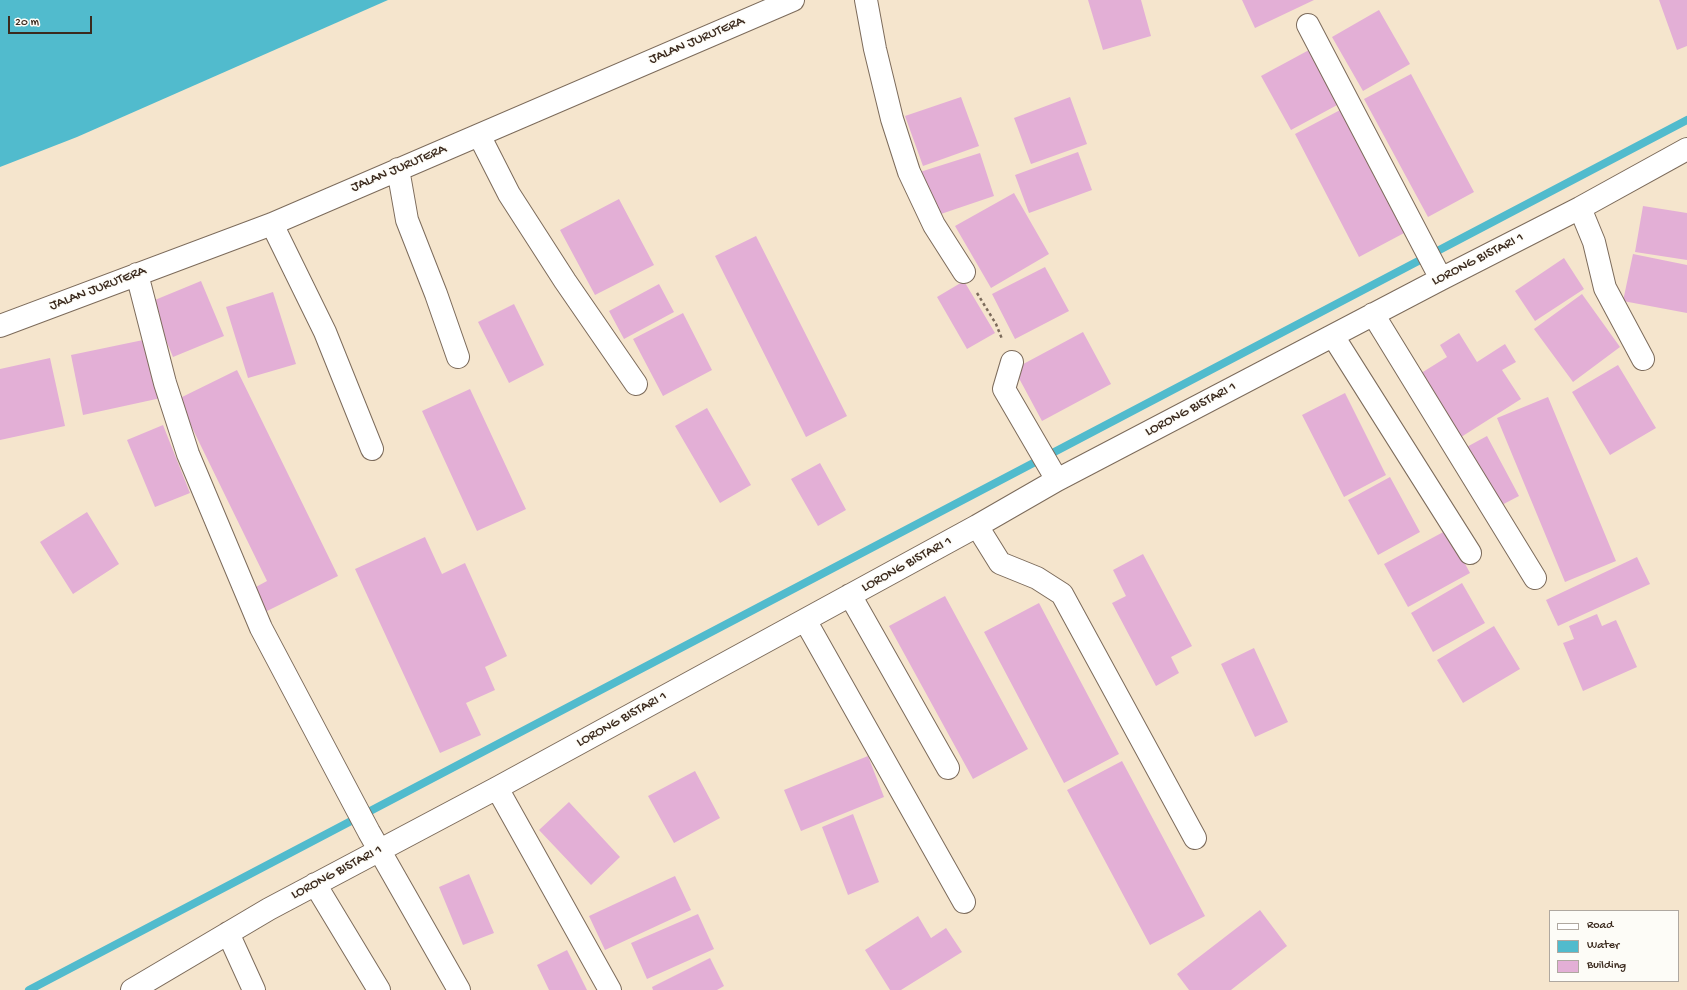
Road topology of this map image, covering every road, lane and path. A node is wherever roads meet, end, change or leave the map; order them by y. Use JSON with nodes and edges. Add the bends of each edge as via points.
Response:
{"nodes":[{"id":1,"x":793,"y":0,"type":"edge"},
{"id":2,"x":866,"y":0,"type":"edge"},
{"id":3,"x":1308,"y":25,"type":"dead end"},
{"id":4,"x":479,"y":135,"type":"junction"},
{"id":5,"x":1687,"y":150,"type":"edge"},
{"id":6,"x":398,"y":169,"type":"junction"},
{"id":7,"x":1580,"y":208,"type":"junction"},
{"id":8,"x":272,"y":224,"type":"junction"},
{"id":9,"x":1438,"y":271,"type":"junction"},
{"id":10,"x":964,"y":272,"type":"joint"},
{"id":11,"x":137,"y":274,"type":"junction"},
{"id":12,"x":1373,"y":314,"type":"junction"},
{"id":13,"x":0,"y":326,"type":"edge"},
{"id":14,"x":1333,"y":336,"type":"junction"},
{"id":15,"x":458,"y":357,"type":"dead end"},
{"id":16,"x":1643,"y":359,"type":"dead end"},
{"id":17,"x":1012,"y":362,"type":"joint"},
{"id":18,"x":636,"y":384,"type":"dead end"},
{"id":19,"x":372,"y":449,"type":"dead end"},
{"id":20,"x":1053,"y":473,"type":"junction"},
{"id":21,"x":978,"y":526,"type":"junction"},
{"id":22,"x":1470,"y":553,"type":"dead end"},
{"id":23,"x":1535,"y":578,"type":"dead end"},
{"id":24,"x":850,"y":595,"type":"junction"},
{"id":25,"x":804,"y":620,"type":"junction"},
{"id":26,"x":948,"y":768,"type":"dead end"},
{"id":27,"x":497,"y":788,"type":"junction"},
{"id":28,"x":1195,"y":838,"type":"dead end"},
{"id":29,"x":380,"y":850,"type":"junction"},
{"id":30,"x":315,"y":884,"type":"junction"},
{"id":31,"x":964,"y":902,"type":"dead end"},
{"id":32,"x":228,"y":933,"type":"junction"},
{"id":33,"x":132,"y":990,"type":"edge"},
{"id":34,"x":254,"y":990,"type":"edge"},
{"id":35,"x":379,"y":990,"type":"edge"},
{"id":36,"x":458,"y":990,"type":"edge"},
{"id":37,"x":610,"y":990,"type":"edge"}],
"edges":[{"from":1,"to":4,"type":"street","name":"JALAN JURUTERA"},
{"from":2,"to":10,"type":"street","via":[[892,119],[908,172],[934,225]]},
{"from":3,"to":9,"type":"street"},
{"from":4,"to":6,"type":"street","name":"JALAN JURUTERA"},
{"from":4,"to":18,"type":"street","via":[[513,200]]},
{"from":5,"to":7,"type":"street","name":"LORONG BISTARI 1"},
{"from":6,"to":8,"type":"street","name":"JALAN JURUTERA"},
{"from":6,"to":15,"type":"street","via":[[407,220]]},
{"from":7,"to":9,"type":"street","name":"LORONG BISTARI 1"},
{"from":7,"to":16,"type":"street","via":[[1594,242],[1605,288]]},
{"from":8,"to":11,"type":"street","name":"JALAN JURUTERA"},
{"from":8,"to":19,"type":"street","via":[[325,332]]},
{"from":9,"to":12,"type":"street","name":"LORONG BISTARI 1"},
{"from":10,"to":17,"type":"path","via":[[996,324]]},
{"from":11,"to":13,"type":"street","name":"JALAN JURUTERA"},
{"from":11,"to":29,"type":"street","via":[[165,383],[188,454],[261,628]]},
{"from":12,"to":14,"type":"street","name":"LORONG BISTARI 1"},
{"from":12,"to":23,"type":"street"},
{"from":14,"to":20,"type":"street","name":"LORONG BISTARI 1"},
{"from":14,"to":22,"type":"street"},
{"from":17,"to":20,"type":"street","via":[[1004,389]]},
{"from":20,"to":21,"type":"street","name":"LORONG BISTARI 1"},
{"from":21,"to":24,"type":"street","name":"LORONG BISTARI 1"},
{"from":21,"to":28,"type":"street","via":[[1000,563],[1037,578],[1062,594]]},
{"from":24,"to":25,"type":"street","name":"LORONG BISTARI 1"},
{"from":24,"to":26,"type":"street"},
{"from":25,"to":27,"type":"street","name":"LORONG BISTARI 1"},
{"from":25,"to":31,"type":"street"},
{"from":27,"to":29,"type":"street","name":"LORONG BISTARI 1"},
{"from":27,"to":37,"type":"street"},
{"from":29,"to":30,"type":"street","name":"LORONG BISTARI 1"},
{"from":29,"to":36,"type":"street"},
{"from":30,"to":32,"type":"street","name":"LORONG BISTARI 1"},
{"from":30,"to":35,"type":"street"},
{"from":32,"to":33,"type":"street","name":"LORONG BISTARI 1"},
{"from":32,"to":34,"type":"street"}]}
